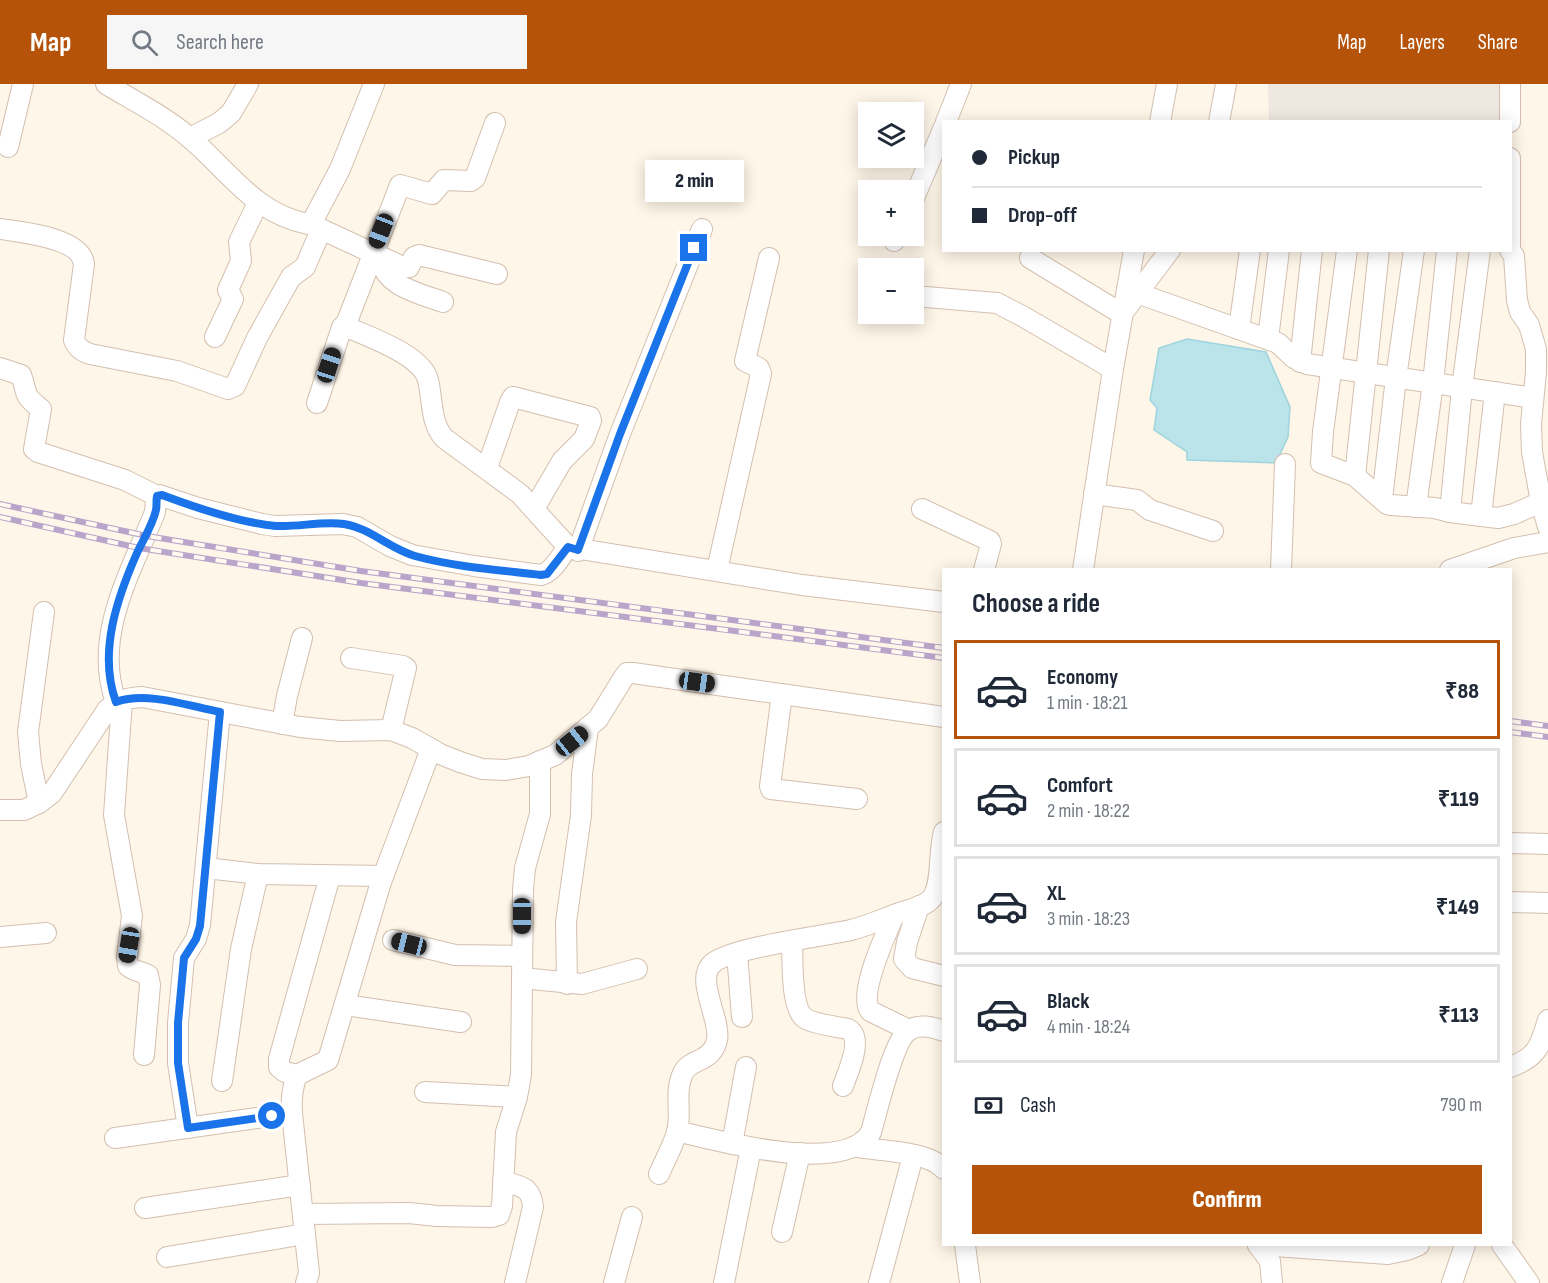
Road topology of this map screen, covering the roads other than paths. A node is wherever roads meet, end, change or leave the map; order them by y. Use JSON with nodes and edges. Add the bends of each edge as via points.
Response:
{"nodes":[{"id":1,"x":24,"y":84,"type":"edge"},
{"id":2,"x":106,"y":84,"type":"edge"},
{"id":3,"x":249,"y":84,"type":"edge"},
{"id":4,"x":374,"y":84,"type":"edge"},
{"id":5,"x":961,"y":84,"type":"edge"},
{"id":6,"x":1167,"y":84,"type":"edge"},
{"id":7,"x":1226,"y":84,"type":"edge"},
{"id":8,"x":1510,"y":84,"type":"edge"},
{"id":9,"x":947,"y":120,"type":"edge"},
{"id":10,"x":1160,"y":120,"type":"edge"},
{"id":11,"x":1219,"y":120,"type":"edge"},
{"id":12,"x":1510,"y":120,"type":"edge"},
{"id":13,"x":495,"y":123,"type":"dead end"},
{"id":14,"x":942,"y":132,"type":"edge"},
{"id":15,"x":190,"y":138,"type":"junction"},
{"id":16,"x":8,"y":147,"type":"dead end"},
{"id":17,"x":922,"y":180,"type":"edge"},
{"id":18,"x":258,"y":202,"type":"junction"},
{"id":19,"x":316,"y":227,"type":"junction"},
{"id":20,"x":0,"y":229,"type":"edge"},
{"id":21,"x":702,"y":229,"type":"dead end"},
{"id":22,"x":1134,"y":252,"type":"edge"},
{"id":23,"x":1168,"y":252,"type":"edge"},
{"id":24,"x":1250,"y":252,"type":"edge"},
{"id":25,"x":1279,"y":252,"type":"edge"},
{"id":26,"x":1312,"y":252,"type":"edge"},
{"id":27,"x":1347,"y":252,"type":"edge"},
{"id":28,"x":1379,"y":252,"type":"edge"},
{"id":29,"x":1414,"y":252,"type":"edge"},
{"id":30,"x":1447,"y":252,"type":"edge"},
{"id":31,"x":1480,"y":252,"type":"edge"},
{"id":32,"x":1511,"y":252,"type":"edge"},
{"id":33,"x":377,"y":255,"type":"junction"},
{"id":34,"x":769,"y":258,"type":"dead end"},
{"id":35,"x":1030,"y":258,"type":"dead end"},
{"id":36,"x":497,"y":274,"type":"dead end"},
{"id":37,"x":1137,"y":293,"type":"junction"},
{"id":38,"x":924,"y":297,"type":"edge"},
{"id":39,"x":443,"y":302,"type":"dead end"},
{"id":40,"x":1122,"y":314,"type":"junction"},
{"id":41,"x":346,"y":324,"type":"junction"},
{"id":42,"x":1239,"y":329,"type":"junction"},
{"id":43,"x":215,"y":337,"type":"dead end"},
{"id":44,"x":1268,"y":339,"type":"junction"},
{"id":45,"x":1542,"y":359,"type":"edge"},
{"id":46,"x":1300,"y":362,"type":"junction"},
{"id":47,"x":0,"y":368,"type":"edge"},
{"id":48,"x":1331,"y":368,"type":"junction"},
{"id":49,"x":1113,"y":369,"type":"junction"},
{"id":50,"x":1366,"y":373,"type":"junction"},
{"id":51,"x":1396,"y":378,"type":"junction"},
{"id":52,"x":1433,"y":383,"type":"junction"},
{"id":53,"x":1462,"y":388,"type":"junction"},
{"id":54,"x":1495,"y":393,"type":"junction"},
{"id":55,"x":1533,"y":398,"type":"junction"},
{"id":56,"x":316,"y":403,"type":"dead end"},
{"id":57,"x":1285,"y":464,"type":"dead end"},
{"id":58,"x":487,"y":468,"type":"junction"},
{"id":59,"x":1355,"y":476,"type":"junction"},
{"id":60,"x":1094,"y":494,"type":"junction"},
{"id":61,"x":157,"y":496,"type":"junction"},
{"id":62,"x":1383,"y":499,"type":"junction"},
{"id":63,"x":1541,"y":502,"type":"junction"},
{"id":64,"x":1416,"y":507,"type":"junction"},
{"id":65,"x":534,"y":509,"type":"junction"},
{"id":66,"x":922,"y":509,"type":"dead end"},
{"id":67,"x":1450,"y":512,"type":"junction"},
{"id":68,"x":1490,"y":517,"type":"junction"},
{"id":69,"x":1548,"y":527,"type":"edge"},
{"id":70,"x":1213,"y":531,"type":"dead end"},
{"id":71,"x":1548,"y":542,"type":"edge"},
{"id":72,"x":573,"y":549,"type":"junction"},
{"id":73,"x":1501,"y":552,"type":"junction"},
{"id":74,"x":985,"y":568,"type":"edge"},
{"id":75,"x":1083,"y":568,"type":"edge"},
{"id":76,"x":1281,"y":568,"type":"edge"},
{"id":77,"x":1456,"y":568,"type":"edge"},
{"id":78,"x":717,"y":570,"type":"junction"},
{"id":79,"x":942,"y":602,"type":"edge"},
{"id":80,"x":44,"y":612,"type":"dead end"},
{"id":81,"x":302,"y":638,"type":"dead end"},
{"id":82,"x":351,"y":658,"type":"dead end"},
{"id":83,"x":782,"y":694,"type":"junction"},
{"id":84,"x":119,"y":701,"type":"junction"},
{"id":85,"x":220,"y":712,"type":"junction"},
{"id":86,"x":942,"y":717,"type":"edge"},
{"id":87,"x":282,"y":724,"type":"junction"},
{"id":88,"x":588,"y":727,"type":"junction"},
{"id":89,"x":391,"y":730,"type":"junction"},
{"id":90,"x":431,"y":749,"type":"junction"},
{"id":91,"x":540,"y":761,"type":"junction"},
{"id":92,"x":857,"y":799,"type":"dead end"},
{"id":93,"x":39,"y":803,"type":"junction"},
{"id":94,"x":0,"y":810,"type":"edge"},
{"id":95,"x":1512,"y":843,"type":"edge"},
{"id":96,"x":1548,"y":844,"type":"edge"},
{"id":97,"x":942,"y":848,"type":"edge"},
{"id":98,"x":206,"y":868,"type":"junction"},
{"id":99,"x":258,"y":874,"type":"junction"},
{"id":100,"x":330,"y":876,"type":"junction"},
{"id":101,"x":383,"y":876,"type":"junction"},
{"id":102,"x":1512,"y":902,"type":"edge"},
{"id":103,"x":1548,"y":903,"type":"edge"},
{"id":104,"x":919,"y":906,"type":"junction"},
{"id":105,"x":894,"y":915,"type":"junction"},
{"id":106,"x":46,"y":933,"type":"dead end"},
{"id":107,"x":0,"y":937,"type":"edge"},
{"id":108,"x":393,"y":940,"type":"dead end"},
{"id":109,"x":792,"y":940,"type":"junction"},
{"id":110,"x":737,"y":953,"type":"junction"},
{"id":111,"x":522,"y":956,"type":"junction"},
{"id":112,"x":637,"y":969,"type":"dead end"},
{"id":113,"x":942,"y":976,"type":"edge"},
{"id":114,"x":522,"y":978,"type":"junction"},
{"id":115,"x":567,"y":984,"type":"junction"},
{"id":116,"x":345,"y":1005,"type":"junction"},
{"id":117,"x":742,"y":1017,"type":"dead end"},
{"id":118,"x":1548,"y":1020,"type":"edge"},
{"id":119,"x":461,"y":1022,"type":"dead end"},
{"id":120,"x":909,"y":1030,"type":"junction"},
{"id":121,"x":942,"y":1031,"type":"edge"},
{"id":122,"x":144,"y":1055,"type":"dead end"},
{"id":123,"x":1540,"y":1057,"type":"edge"},
{"id":124,"x":1512,"y":1066,"type":"edge"},
{"id":125,"x":746,"y":1068,"type":"dead end"},
{"id":126,"x":297,"y":1075,"type":"junction"},
{"id":127,"x":222,"y":1081,"type":"dead end"},
{"id":128,"x":843,"y":1086,"type":"dead end"},
{"id":129,"x":425,"y":1092,"type":"dead end"},
{"id":130,"x":517,"y":1097,"type":"junction"},
{"id":131,"x":292,"y":1113,"type":"junction"},
{"id":132,"x":188,"y":1128,"type":"junction"},
{"id":133,"x":677,"y":1131,"type":"junction"},
{"id":134,"x":115,"y":1138,"type":"dead end"},
{"id":135,"x":741,"y":1146,"type":"junction"},
{"id":136,"x":857,"y":1147,"type":"junction"},
{"id":137,"x":801,"y":1153,"type":"junction"},
{"id":138,"x":913,"y":1156,"type":"junction"},
{"id":139,"x":942,"y":1167,"type":"edge"},
{"id":140,"x":659,"y":1174,"type":"dead end"},
{"id":141,"x":504,"y":1181,"type":"junction"},
{"id":142,"x":300,"y":1185,"type":"junction"},
{"id":143,"x":145,"y":1208,"type":"dead end"},
{"id":144,"x":303,"y":1214,"type":"junction"},
{"id":145,"x":632,"y":1217,"type":"dead end"},
{"id":146,"x":782,"y":1232,"type":"dead end"},
{"id":147,"x":305,"y":1234,"type":"junction"},
{"id":148,"x":965,"y":1246,"type":"edge"},
{"id":149,"x":1259,"y":1246,"type":"edge"},
{"id":150,"x":1272,"y":1246,"type":"edge"},
{"id":151,"x":1417,"y":1246,"type":"edge"},
{"id":152,"x":1465,"y":1246,"type":"edge"},
{"id":153,"x":1503,"y":1246,"type":"edge"},
{"id":154,"x":167,"y":1257,"type":"dead end"},
{"id":155,"x":1520,"y":1278,"type":"edge"},
{"id":156,"x":306,"y":1283,"type":"edge"},
{"id":157,"x":515,"y":1283,"type":"edge"},
{"id":158,"x":614,"y":1283,"type":"edge"},
{"id":159,"x":724,"y":1283,"type":"edge"},
{"id":160,"x":879,"y":1283,"type":"edge"},
{"id":161,"x":970,"y":1283,"type":"edge"},
{"id":162,"x":1272,"y":1283,"type":"edge"},
{"id":163,"x":1452,"y":1283,"type":"edge"}],
"edges":[{"from":1,"to":16,"type":"street"},
{"from":2,"to":15,"type":"street"},
{"from":3,"to":15,"type":"street","via":[[231,113]]},
{"from":4,"to":19,"type":"street"},
{"from":5,"to":9,"type":"street"},
{"from":6,"to":10,"type":"street"},
{"from":7,"to":11,"type":"street"},
{"from":8,"to":12,"type":"street"},
{"from":13,"to":33,"type":"street","via":[[471,181],[444,180],[432,194],[400,185]]},
{"from":14,"to":17,"type":"street"},
{"from":15,"to":18,"type":"street"},
{"from":18,"to":19,"type":"street"},
{"from":18,"to":43,"type":"street","via":[[239,242],[241,261],[228,291],[233,298]]},
{"from":19,"to":20,"type":"street","via":[[305,267],[291,278],[235,386],[228,389],[177,371],[82,351],[74,340],[84,264],[81,256],[52,237]]},
{"from":19,"to":33,"type":"street"},
{"from":21,"to":72,"type":"street"},
{"from":22,"to":40,"type":"street"},
{"from":23,"to":37,"type":"street"},
{"from":24,"to":42,"type":"street"},
{"from":25,"to":44,"type":"street"},
{"from":26,"to":46,"type":"street"},
{"from":27,"to":48,"type":"street"},
{"from":28,"to":50,"type":"street"},
{"from":29,"to":51,"type":"street"},
{"from":30,"to":52,"type":"street"},
{"from":31,"to":53,"type":"street"},
{"from":32,"to":45,"type":"street","via":[[1520,312]]},
{"from":33,"to":36,"type":"street","via":[[406,267],[419,255]]},
{"from":33,"to":39,"type":"street","via":[[384,270],[402,286]]},
{"from":33,"to":41,"type":"street"},
{"from":34,"to":78,"type":"street","via":[[745,362],[759,368],[761,374]]},
{"from":35,"to":40,"type":"street"},
{"from":37,"to":40,"type":"street"},
{"from":37,"to":42,"type":"street"},
{"from":38,"to":49,"type":"street","via":[[998,303]]},
{"from":40,"to":49,"type":"street"},
{"from":41,"to":56,"type":"street"},
{"from":41,"to":58,"type":"street","via":[[410,357],[423,369],[438,431]]},
{"from":42,"to":44,"type":"street"},
{"from":44,"to":46,"type":"street","via":[[1281,344]]},
{"from":45,"to":55,"type":"street"},
{"from":46,"to":48,"type":"street"},
{"from":47,"to":61,"type":"street","via":[[21,375],[26,395],[41,409],[34,442],[38,452],[124,480]]},
{"from":48,"to":50,"type":"street"},
{"from":48,"to":59,"type":"street","via":[[1321,463]]},
{"from":49,"to":60,"type":"street"},
{"from":50,"to":51,"type":"street"},
{"from":50,"to":59,"type":"street"},
{"from":51,"to":52,"type":"street"},
{"from":51,"to":62,"type":"street"},
{"from":52,"to":53,"type":"street"},
{"from":52,"to":64,"type":"street"},
{"from":53,"to":54,"type":"street"},
{"from":53,"to":67,"type":"street"},
{"from":54,"to":55,"type":"street"},
{"from":54,"to":68,"type":"street"},
{"from":55,"to":63,"type":"street","via":[[1532,452]]},
{"from":57,"to":76,"type":"street"},
{"from":58,"to":65,"type":"street"},
{"from":58,"to":65,"type":"street","via":[[513,397],[590,417],[584,439],[562,461]]},
{"from":59,"to":62,"type":"street"},
{"from":60,"to":70,"type":"street","via":[[1137,500],[1150,510]]},
{"from":60,"to":75,"type":"street"},
{"from":61,"to":72,"type":"street","via":[[275,526],[343,524],[357,527],[412,555],[541,575],[547,574]]},
{"from":61,"to":84,"type":"street","via":[[156,512],[116,609],[110,669],[113,692]]},
{"from":62,"to":64,"type":"street","via":[[1392,505]]},
{"from":63,"to":68,"type":"street","via":[[1514,514]]},
{"from":63,"to":69,"type":"street"},
{"from":64,"to":67,"type":"street"},
{"from":65,"to":72,"type":"street"},
{"from":66,"to":74,"type":"street","via":[[990,541]]},
{"from":67,"to":68,"type":"street"},
{"from":68,"to":73,"type":"street"},
{"from":71,"to":73,"type":"street"},
{"from":72,"to":78,"type":"street"},
{"from":73,"to":77,"type":"street"},
{"from":78,"to":79,"type":"street"},
{"from":80,"to":93,"type":"street","via":[[28,732]]},
{"from":81,"to":87,"type":"street"},
{"from":82,"to":89,"type":"street","via":[[405,666]]},
{"from":83,"to":86,"type":"street"},
{"from":83,"to":88,"type":"street","via":[[627,673],[598,719]]},
{"from":83,"to":92,"type":"street","via":[[771,789]]},
{"from":84,"to":85,"type":"street","via":[[142,697]]},
{"from":84,"to":93,"type":"street","via":[[99,721],[52,792]]},
{"from":84,"to":122,"type":"street","via":[[114,815],[132,916],[128,966],[148,975],[150,985]]},
{"from":85,"to":87,"type":"street"},
{"from":85,"to":98,"type":"street"},
{"from":87,"to":89,"type":"street","via":[[340,731]]},
{"from":88,"to":91,"type":"street","via":[[555,755]]},
{"from":88,"to":115,"type":"street","via":[[566,922]]},
{"from":89,"to":90,"type":"street"},
{"from":90,"to":91,"type":"street","via":[[482,769],[506,770]]},
{"from":90,"to":101,"type":"street"},
{"from":91,"to":111,"type":"street","via":[[540,814],[525,868]]},
{"from":93,"to":94,"type":"street","via":[[24,810]]},
{"from":95,"to":96,"type":"street"},
{"from":97,"to":104,"type":"street","via":[[937,888],[929,902]]},
{"from":98,"to":99,"type":"street"},
{"from":98,"to":132,"type":"street","via":[[200,926],[184,958],[178,1023],[178,1063]]},
{"from":99,"to":100,"type":"street"},
{"from":99,"to":127,"type":"street","via":[[241,949]]},
{"from":100,"to":101,"type":"street"},
{"from":100,"to":126,"type":"street","via":[[279,1059],[279,1067]]},
{"from":101,"to":116,"type":"street"},
{"from":102,"to":103,"type":"street"},
{"from":104,"to":105,"type":"street"},
{"from":104,"to":113,"type":"street","via":[[904,959],[912,968]]},
{"from":105,"to":109,"type":"street","via":[[854,929]]},
{"from":105,"to":120,"type":"street","via":[[866,999],[870,1011]]},
{"from":106,"to":107,"type":"street"},
{"from":108,"to":111,"type":"street","via":[[455,955]]},
{"from":109,"to":110,"type":"street"},
{"from":109,"to":128,"type":"street","via":[[799,1012],[808,1020],[848,1029],[855,1036]]},
{"from":110,"to":117,"type":"street"},
{"from":110,"to":133,"type":"street","via":[[719,959],[708,969],[707,985],[717,1039],[708,1057],[685,1069],[680,1079]]},
{"from":111,"to":114,"type":"street"},
{"from":112,"to":115,"type":"street","via":[[582,984]]},
{"from":114,"to":115,"type":"street"},
{"from":114,"to":130,"type":"street","via":[[523,1049]]},
{"from":116,"to":119,"type":"street"},
{"from":116,"to":126,"type":"street","via":[[328,1060]]},
{"from":118,"to":123,"type":"street","via":[[1538,1049]]},
{"from":120,"to":121,"type":"street","via":[[922,1026]]},
{"from":120,"to":136,"type":"street","via":[[897,1047],[871,1132]]},
{"from":123,"to":124,"type":"street"},
{"from":125,"to":135,"type":"street"},
{"from":126,"to":131,"type":"street"},
{"from":129,"to":130,"type":"street"},
{"from":130,"to":141,"type":"street","via":[[506,1132]]},
{"from":131,"to":132,"type":"street"},
{"from":131,"to":142,"type":"street"},
{"from":132,"to":134,"type":"street"},
{"from":133,"to":135,"type":"street"},
{"from":133,"to":140,"type":"street"},
{"from":135,"to":137,"type":"street"},
{"from":135,"to":159,"type":"street"},
{"from":136,"to":137,"type":"street"},
{"from":136,"to":138,"type":"street"},
{"from":137,"to":146,"type":"street"},
{"from":138,"to":139,"type":"street","via":[[932,1159]]},
{"from":138,"to":160,"type":"street"},
{"from":141,"to":144,"type":"street","via":[[499,1215],[492,1217]]},
{"from":141,"to":157,"type":"street","via":[[526,1189],[532,1196],[533,1207]]},
{"from":142,"to":143,"type":"street"},
{"from":142,"to":144,"type":"street"},
{"from":144,"to":147,"type":"street"},
{"from":145,"to":158,"type":"street"},
{"from":147,"to":154,"type":"street"},
{"from":147,"to":156,"type":"street","via":[[309,1273]]},
{"from":148,"to":161,"type":"street"},
{"from":149,"to":162,"type":"street","via":[[1270,1261]]},
{"from":150,"to":151,"type":"street","via":[[1388,1254]]},
{"from":152,"to":163,"type":"street"},
{"from":153,"to":155,"type":"street"}]}
